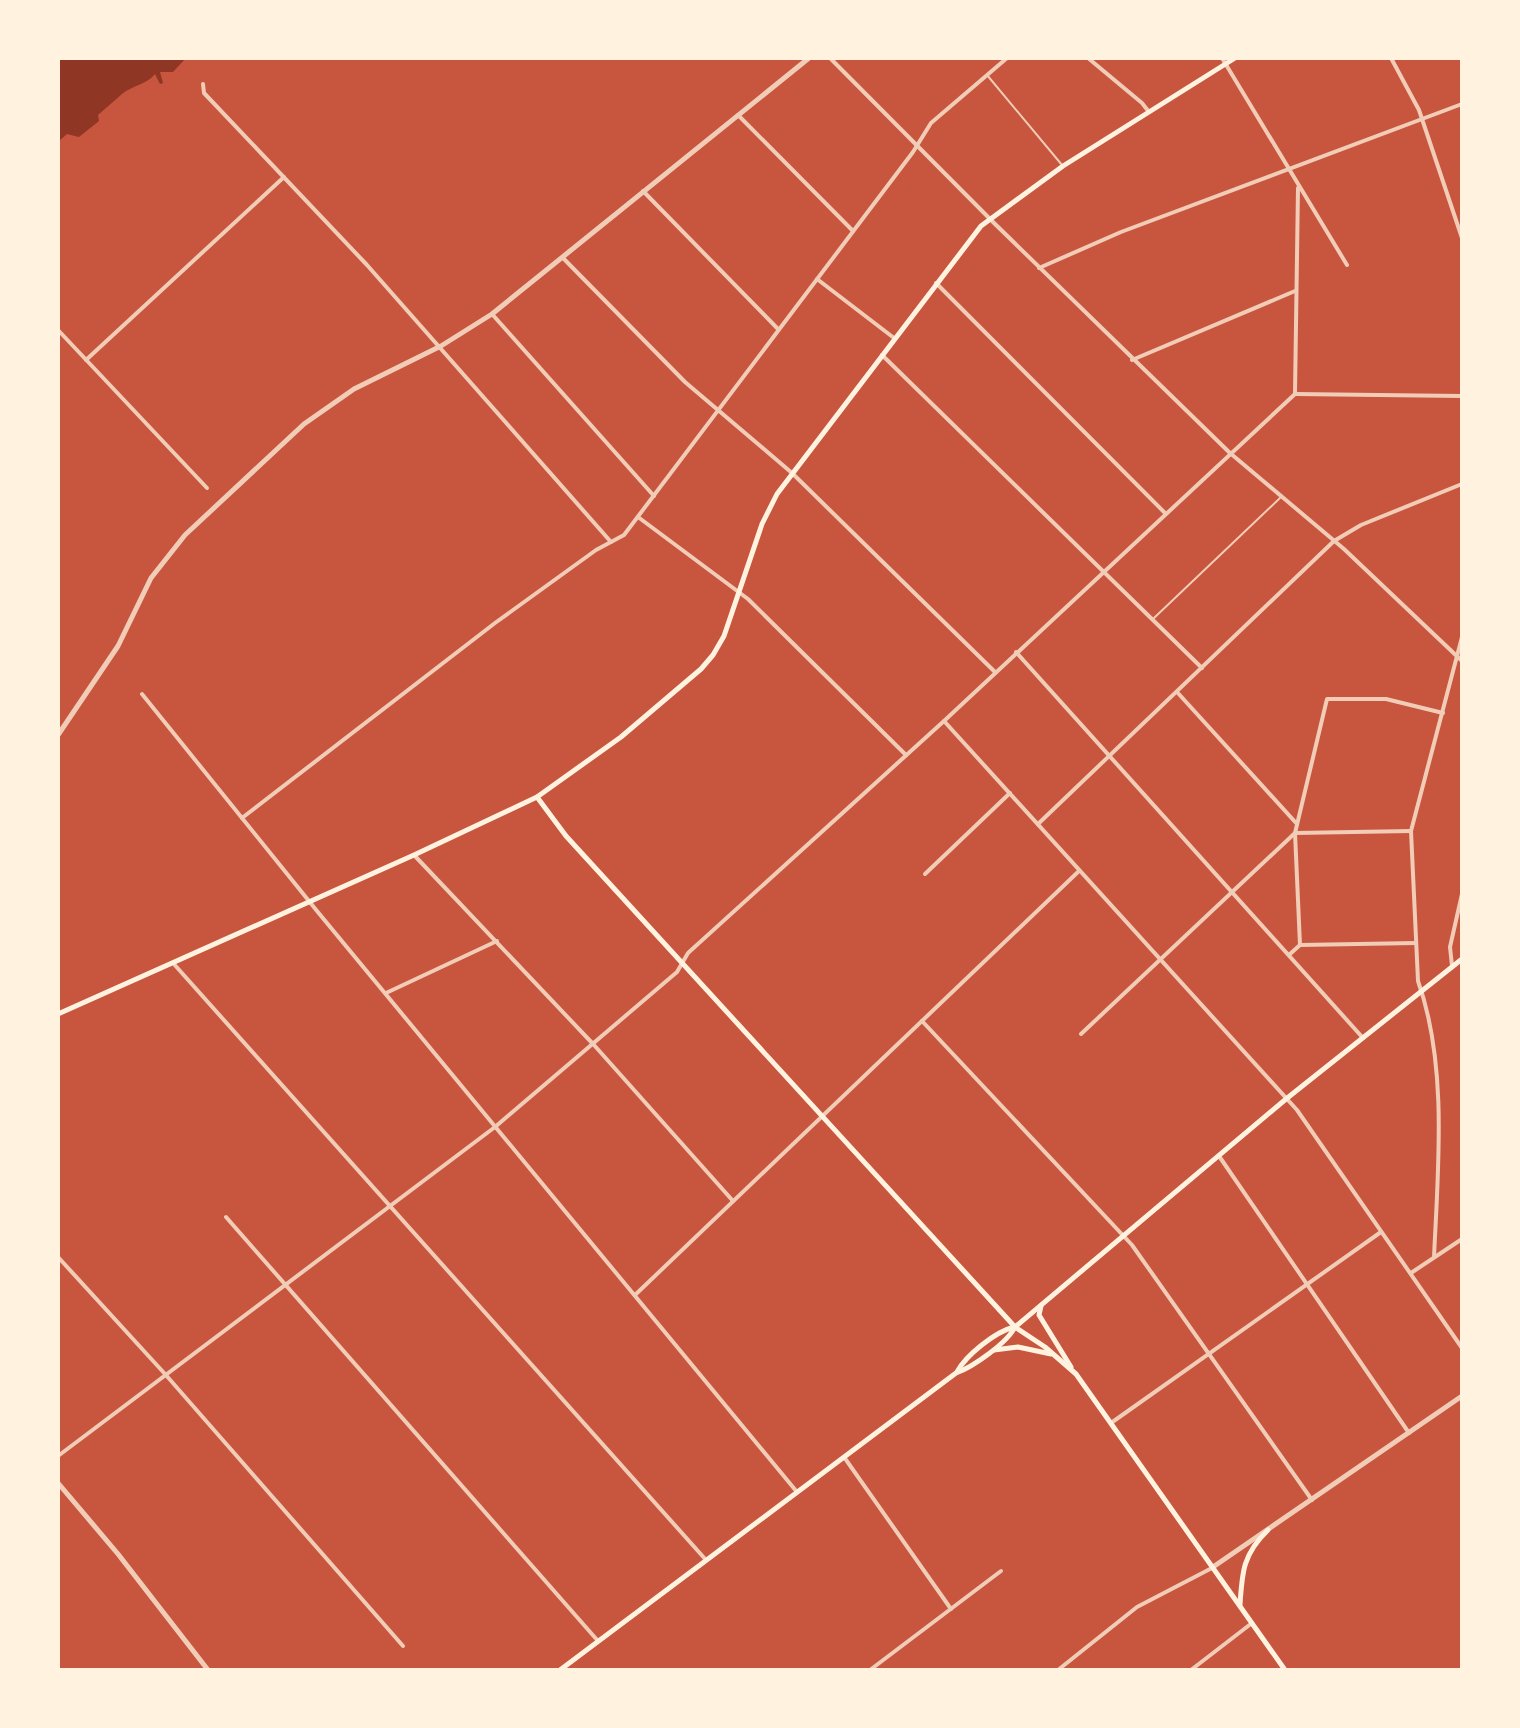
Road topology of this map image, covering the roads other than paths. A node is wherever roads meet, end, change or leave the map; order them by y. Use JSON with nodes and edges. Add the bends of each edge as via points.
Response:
{"nodes":[{"id":1,"x":809,"y":58,"type":"edge"},
{"id":2,"x":830,"y":58,"type":"edge"},
{"id":3,"x":1007,"y":58,"type":"edge"},
{"id":4,"x":1088,"y":58,"type":"edge"},
{"id":5,"x":1235,"y":58,"type":"edge"},
{"id":6,"x":1391,"y":58,"type":"edge"},
{"id":7,"x":1223,"y":61,"type":"edge"},
{"id":8,"x":987,"y":75,"type":"junction"},
{"id":9,"x":203,"y":84,"type":"dead end"},
{"id":10,"x":1462,"y":104,"type":"edge"},
{"id":11,"x":1149,"y":112,"type":"junction"},
{"id":12,"x":738,"y":115,"type":"junction"},
{"id":13,"x":1422,"y":118,"type":"junction"},
{"id":14,"x":916,"y":145,"type":"junction"},
{"id":15,"x":1063,"y":166,"type":"junction"},
{"id":16,"x":1287,"y":168,"type":"junction"},
{"id":17,"x":284,"y":177,"type":"junction"},
{"id":18,"x":1298,"y":186,"type":"junction"},
{"id":19,"x":643,"y":191,"type":"junction"},
{"id":20,"x":989,"y":219,"type":"junction"},
{"id":21,"x":853,"y":231,"type":"junction"},
{"id":22,"x":1462,"y":238,"type":"edge"},
{"id":23,"x":563,"y":258,"type":"junction"},
{"id":24,"x":1347,"y":265,"type":"dead end"},
{"id":25,"x":1039,"y":268,"type":"junction"},
{"id":26,"x":817,"y":279,"type":"junction"},
{"id":27,"x":936,"y":283,"type":"junction"},
{"id":28,"x":1295,"y":291,"type":"junction"},
{"id":29,"x":492,"y":314,"type":"junction"},
{"id":30,"x":778,"y":329,"type":"junction"},
{"id":31,"x":58,"y":330,"type":"edge"},
{"id":32,"x":894,"y":338,"type":"junction"},
{"id":33,"x":441,"y":346,"type":"junction"},
{"id":34,"x":882,"y":355,"type":"junction"},
{"id":35,"x":86,"y":360,"type":"junction"},
{"id":36,"x":1132,"y":360,"type":"junction"},
{"id":37,"x":1295,"y":394,"type":"junction"},
{"id":38,"x":1462,"y":396,"type":"edge"},
{"id":39,"x":716,"y":411,"type":"junction"},
{"id":40,"x":1230,"y":453,"type":"junction"},
{"id":41,"x":792,"y":473,"type":"junction"},
{"id":42,"x":1462,"y":484,"type":"edge"},
{"id":43,"x":207,"y":488,"type":"dead end"},
{"id":44,"x":654,"y":496,"type":"junction"},
{"id":45,"x":1281,"y":497,"type":"junction"},
{"id":46,"x":1165,"y":513,"type":"junction"},
{"id":47,"x":638,"y":517,"type":"junction"},
{"id":48,"x":1334,"y":541,"type":"junction"},
{"id":49,"x":611,"y":542,"type":"junction"},
{"id":50,"x":1105,"y":570,"type":"junction"},
{"id":51,"x":739,"y":593,"type":"junction"},
{"id":52,"x":1154,"y":619,"type":"junction"},
{"id":53,"x":1462,"y":637,"type":"edge"},
{"id":54,"x":1016,"y":652,"type":"junction"},
{"id":55,"x":1460,"y":659,"type":"edge"},
{"id":56,"x":1202,"y":668,"type":"junction"},
{"id":57,"x":995,"y":672,"type":"junction"},
{"id":58,"x":1177,"y":692,"type":"junction"},
{"id":59,"x":142,"y":694,"type":"dead end"},
{"id":60,"x":1444,"y":713,"type":"junction"},
{"id":61,"x":944,"y":721,"type":"junction"},
{"id":62,"x":58,"y":735,"type":"edge"},
{"id":63,"x":906,"y":755,"type":"junction"},
{"id":64,"x":1110,"y":755,"type":"junction"},
{"id":65,"x":1010,"y":793,"type":"junction"},
{"id":66,"x":537,"y":797,"type":"junction"},
{"id":67,"x":242,"y":818,"type":"junction"},
{"id":68,"x":1038,"y":824,"type":"junction"},
{"id":69,"x":1297,"y":824,"type":"junction"},
{"id":70,"x":1411,"y":831,"type":"junction"},
{"id":71,"x":1295,"y":833,"type":"junction"},
{"id":72,"x":414,"y":855,"type":"junction"},
{"id":73,"x":1079,"y":870,"type":"junction"},
{"id":74,"x":925,"y":874,"type":"dead end"},
{"id":75,"x":1233,"y":892,"type":"junction"},
{"id":76,"x":1462,"y":894,"type":"edge"},
{"id":77,"x":309,"y":901,"type":"junction"},
{"id":78,"x":497,"y":941,"type":"junction"},
{"id":79,"x":1416,"y":943,"type":"junction"},
{"id":80,"x":1300,"y":945,"type":"junction"},
{"id":81,"x":1290,"y":954,"type":"junction"},
{"id":82,"x":1462,"y":959,"type":"edge"},
{"id":83,"x":1160,"y":960,"type":"junction"},
{"id":84,"x":173,"y":963,"type":"junction"},
{"id":85,"x":682,"y":963,"type":"junction"},
{"id":86,"x":1453,"y":967,"type":"junction"},
{"id":87,"x":1421,"y":991,"type":"junction"},
{"id":88,"x":386,"y":993,"type":"junction"},
{"id":89,"x":58,"y":1014,"type":"edge"},
{"id":90,"x":922,"y":1021,"type":"junction"},
{"id":91,"x":1081,"y":1034,"type":"dead end"},
{"id":92,"x":1363,"y":1038,"type":"junction"},
{"id":93,"x":594,"y":1045,"type":"junction"},
{"id":94,"x":1286,"y":1099,"type":"junction"},
{"id":95,"x":823,"y":1116,"type":"junction"},
{"id":96,"x":495,"y":1127,"type":"junction"},
{"id":97,"x":1219,"y":1156,"type":"junction"},
{"id":98,"x":733,"y":1201,"type":"junction"},
{"id":99,"x":390,"y":1206,"type":"junction"},
{"id":100,"x":226,"y":1217,"type":"dead end"},
{"id":101,"x":1381,"y":1232,"type":"junction"},
{"id":102,"x":1124,"y":1236,"type":"junction"},
{"id":103,"x":1462,"y":1239,"type":"edge"},
{"id":104,"x":58,"y":1257,"type":"edge"},
{"id":105,"x":1434,"y":1257,"type":"junction"},
{"id":106,"x":1410,"y":1274,"type":"junction"},
{"id":107,"x":1307,"y":1284,"type":"junction"},
{"id":108,"x":284,"y":1285,"type":"junction"},
{"id":109,"x":635,"y":1295,"type":"junction"},
{"id":110,"x":1041,"y":1304,"type":"junction"},
{"id":111,"x":1015,"y":1327,"type":"junction"},
{"id":112,"x":1462,"y":1348,"type":"edge"},
{"id":113,"x":990,"y":1351,"type":"junction"},
{"id":114,"x":1208,"y":1355,"type":"junction"},
{"id":115,"x":1056,"y":1356,"type":"junction"},
{"id":116,"x":956,"y":1373,"type":"junction"},
{"id":117,"x":165,"y":1374,"type":"junction"},
{"id":118,"x":1076,"y":1374,"type":"junction"},
{"id":119,"x":1462,"y":1396,"type":"edge"},
{"id":120,"x":1111,"y":1423,"type":"junction"},
{"id":121,"x":1409,"y":1433,"type":"junction"},
{"id":122,"x":58,"y":1456,"type":"edge"},
{"id":123,"x":844,"y":1457,"type":"junction"},
{"id":124,"x":58,"y":1483,"type":"edge"},
{"id":125,"x":797,"y":1492,"type":"junction"},
{"id":126,"x":1312,"y":1500,"type":"junction"},
{"id":127,"x":1268,"y":1530,"type":"junction"},
{"id":128,"x":706,"y":1560,"type":"junction"},
{"id":129,"x":1213,"y":1567,"type":"junction"},
{"id":130,"x":1001,"y":1571,"type":"dead end"},
{"id":131,"x":1240,"y":1606,"type":"junction"},
{"id":132,"x":951,"y":1609,"type":"junction"},
{"id":133,"x":1252,"y":1623,"type":"junction"},
{"id":134,"x":598,"y":1641,"type":"junction"},
{"id":135,"x":403,"y":1646,"type":"dead end"},
{"id":136,"x":208,"y":1670,"type":"edge"},
{"id":137,"x":560,"y":1670,"type":"edge"},
{"id":138,"x":870,"y":1670,"type":"edge"},
{"id":139,"x":1058,"y":1670,"type":"edge"},
{"id":140,"x":1191,"y":1670,"type":"edge"},
{"id":141,"x":1285,"y":1670,"type":"edge"}],
"edges":[{"from":1,"to":12,"type":"street"},
{"from":2,"to":14,"type":"street"},
{"from":3,"to":8,"type":"street"},
{"from":4,"to":11,"type":"street"},
{"from":5,"to":7,"type":"main road"},
{"from":6,"to":13,"type":"street"},
{"from":7,"to":11,"type":"main road"},
{"from":7,"to":16,"type":"street"},
{"from":8,"to":14,"type":"street","via":[[938,117]]},
{"from":8,"to":15,"type":"lane"},
{"from":9,"to":17,"type":"street","via":[[204,93]]},
{"from":10,"to":13,"type":"street"},
{"from":11,"to":15,"type":"main road"},
{"from":12,"to":19,"type":"street"},
{"from":12,"to":21,"type":"street"},
{"from":13,"to":16,"type":"street"},
{"from":13,"to":22,"type":"street"},
{"from":14,"to":20,"type":"street"},
{"from":14,"to":21,"type":"street"},
{"from":15,"to":20,"type":"main road"},
{"from":16,"to":18,"type":"street"},
{"from":16,"to":25,"type":"street"},
{"from":17,"to":33,"type":"street"},
{"from":17,"to":35,"type":"street"},
{"from":18,"to":24,"type":"street"},
{"from":18,"to":28,"type":"street"},
{"from":19,"to":23,"type":"street"},
{"from":19,"to":30,"type":"street"},
{"from":20,"to":25,"type":"street"},
{"from":20,"to":27,"type":"main road"},
{"from":21,"to":26,"type":"street"},
{"from":23,"to":29,"type":"street"},
{"from":23,"to":39,"type":"street"},
{"from":25,"to":36,"type":"street"},
{"from":26,"to":30,"type":"street"},
{"from":26,"to":32,"type":"street"},
{"from":27,"to":32,"type":"main road"},
{"from":27,"to":46,"type":"street"},
{"from":28,"to":36,"type":"street"},
{"from":28,"to":37,"type":"street"},
{"from":29,"to":33,"type":"street"},
{"from":29,"to":44,"type":"street"},
{"from":30,"to":39,"type":"street"},
{"from":31,"to":35,"type":"street"},
{"from":32,"to":34,"type":"main road"},
{"from":33,"to":49,"type":"street"},
{"from":33,"to":62,"type":"street","via":[[354,389],[304,424],[185,535],[151,578],[118,646]]},
{"from":34,"to":41,"type":"main road"},
{"from":34,"to":50,"type":"street"},
{"from":35,"to":43,"type":"street"},
{"from":36,"to":40,"type":"street"},
{"from":37,"to":38,"type":"street"},
{"from":37,"to":40,"type":"street"},
{"from":39,"to":41,"type":"street"},
{"from":39,"to":44,"type":"street"},
{"from":40,"to":45,"type":"street"},
{"from":40,"to":46,"type":"street"},
{"from":41,"to":51,"type":"main road","via":[[762,524]]},
{"from":41,"to":57,"type":"street"},
{"from":42,"to":48,"type":"street"},
{"from":44,"to":47,"type":"street"},
{"from":45,"to":48,"type":"street"},
{"from":45,"to":52,"type":"lane"},
{"from":46,"to":50,"type":"street"},
{"from":47,"to":49,"type":"street"},
{"from":47,"to":51,"type":"street"},
{"from":48,"to":55,"type":"street"},
{"from":48,"to":56,"type":"street"},
{"from":49,"to":67,"type":"street","via":[[495,623]]},
{"from":50,"to":52,"type":"street"},
{"from":50,"to":54,"type":"street"},
{"from":51,"to":63,"type":"street"},
{"from":51,"to":66,"type":"main road","via":[[724,636],[701,669],[621,737]]},
{"from":52,"to":56,"type":"street"},
{"from":53,"to":55,"type":"street"},
{"from":54,"to":57,"type":"street"},
{"from":54,"to":64,"type":"street"},
{"from":55,"to":60,"type":"street"},
{"from":56,"to":58,"type":"street"},
{"from":57,"to":61,"type":"street"},
{"from":58,"to":64,"type":"street"},
{"from":58,"to":69,"type":"street"},
{"from":59,"to":67,"type":"street"},
{"from":60,"to":69,"type":"street","via":[[1386,699],[1327,699]]},
{"from":60,"to":70,"type":"street"},
{"from":61,"to":63,"type":"street"},
{"from":61,"to":65,"type":"street"},
{"from":63,"to":85,"type":"street"},
{"from":64,"to":68,"type":"street"},
{"from":64,"to":75,"type":"street"},
{"from":65,"to":68,"type":"street"},
{"from":65,"to":74,"type":"street"},
{"from":66,"to":72,"type":"main road"},
{"from":66,"to":85,"type":"main road"},
{"from":67,"to":77,"type":"street"},
{"from":68,"to":73,"type":"street"},
{"from":69,"to":71,"type":"street"},
{"from":70,"to":71,"type":"street"},
{"from":70,"to":79,"type":"street"},
{"from":71,"to":75,"type":"street"},
{"from":71,"to":80,"type":"street"},
{"from":72,"to":77,"type":"main road"},
{"from":72,"to":78,"type":"street"},
{"from":73,"to":83,"type":"street"},
{"from":73,"to":90,"type":"street"},
{"from":75,"to":81,"type":"street"},
{"from":75,"to":83,"type":"street"},
{"from":76,"to":86,"type":"street","via":[[1450,947]]},
{"from":77,"to":84,"type":"main road"},
{"from":77,"to":88,"type":"street"},
{"from":78,"to":88,"type":"street"},
{"from":78,"to":93,"type":"street"},
{"from":79,"to":80,"type":"street"},
{"from":79,"to":87,"type":"street"},
{"from":80,"to":81,"type":"street"},
{"from":81,"to":92,"type":"street"},
{"from":82,"to":86,"type":"main road"},
{"from":83,"to":91,"type":"street"},
{"from":83,"to":94,"type":"street"},
{"from":84,"to":89,"type":"main road"},
{"from":84,"to":99,"type":"street"},
{"from":85,"to":93,"type":"street"},
{"from":85,"to":95,"type":"main road"},
{"from":86,"to":87,"type":"main road"},
{"from":87,"to":92,"type":"main road"},
{"from":87,"to":105,"type":"street","via":[[1437,1073]]},
{"from":88,"to":96,"type":"street"},
{"from":90,"to":95,"type":"street"},
{"from":90,"to":102,"type":"street"},
{"from":92,"to":94,"type":"main road"},
{"from":93,"to":96,"type":"street"},
{"from":93,"to":98,"type":"street"},
{"from":94,"to":97,"type":"main road"},
{"from":94,"to":101,"type":"street"},
{"from":95,"to":98,"type":"street"},
{"from":95,"to":111,"type":"main road"},
{"from":96,"to":99,"type":"street"},
{"from":96,"to":109,"type":"street"},
{"from":97,"to":102,"type":"main road"},
{"from":97,"to":107,"type":"street"},
{"from":98,"to":109,"type":"street"},
{"from":99,"to":108,"type":"street"},
{"from":99,"to":128,"type":"street"},
{"from":100,"to":108,"type":"street"},
{"from":101,"to":106,"type":"street"},
{"from":101,"to":107,"type":"street"},
{"from":102,"to":110,"type":"main road"},
{"from":102,"to":114,"type":"street"},
{"from":103,"to":105,"type":"street"},
{"from":104,"to":117,"type":"street"},
{"from":105,"to":106,"type":"street"},
{"from":106,"to":112,"type":"street"},
{"from":107,"to":114,"type":"street"},
{"from":107,"to":121,"type":"street"},
{"from":108,"to":117,"type":"street"},
{"from":108,"to":134,"type":"street"},
{"from":109,"to":125,"type":"street"},
{"from":110,"to":111,"type":"main road"},
{"from":110,"to":118,"type":"main road","via":[[1039,1315]]},
{"from":111,"to":113,"type":"main road"},
{"from":111,"to":115,"type":"main road"},
{"from":111,"to":116,"type":"main road","via":[[1005,1329]]},
{"from":113,"to":115,"type":"main road","via":[[1018,1347]]},
{"from":113,"to":116,"type":"main road"},
{"from":114,"to":120,"type":"street"},
{"from":114,"to":126,"type":"street"},
{"from":115,"to":118,"type":"main road"},
{"from":116,"to":123,"type":"main road"},
{"from":117,"to":122,"type":"street"},
{"from":117,"to":135,"type":"street"},
{"from":118,"to":120,"type":"main road"},
{"from":119,"to":121,"type":"street"},
{"from":120,"to":129,"type":"main road"},
{"from":121,"to":126,"type":"street"},
{"from":123,"to":125,"type":"main road"},
{"from":123,"to":132,"type":"street"},
{"from":124,"to":136,"type":"street"},
{"from":125,"to":128,"type":"main road"},
{"from":126,"to":127,"type":"street"},
{"from":127,"to":129,"type":"street"},
{"from":127,"to":131,"type":"main road","via":[[1253,1544],[1246,1561]]},
{"from":128,"to":134,"type":"main road"},
{"from":129,"to":131,"type":"main road"},
{"from":129,"to":139,"type":"street","via":[[1137,1607]]},
{"from":130,"to":132,"type":"street"},
{"from":131,"to":133,"type":"main road"},
{"from":132,"to":138,"type":"street"},
{"from":133,"to":140,"type":"street"},
{"from":133,"to":141,"type":"main road"},
{"from":134,"to":137,"type":"main road"}]}
